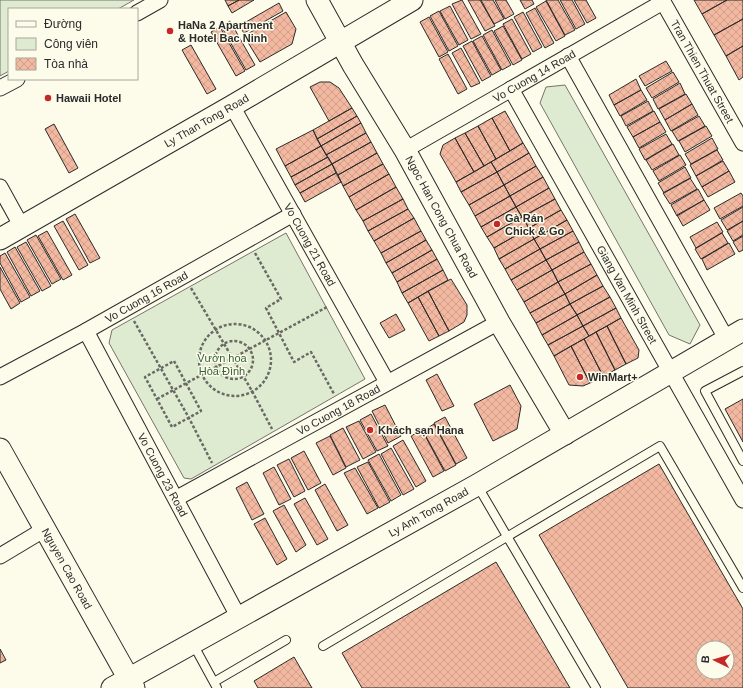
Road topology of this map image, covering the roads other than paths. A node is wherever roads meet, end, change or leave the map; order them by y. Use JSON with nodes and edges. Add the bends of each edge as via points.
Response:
{"nodes":[{"id":1,"x":160,"y":0,"type":"edge"},
{"id":2,"x":317,"y":0,"type":"edge"},
{"id":3,"x":412,"y":0,"type":"edge"},
{"id":4,"x":662,"y":1,"type":"edge"},
{"id":5,"x":138,"y":12,"type":"edge"},
{"id":6,"x":340,"y":42,"type":"junction"},
{"id":7,"x":568,"y":56,"type":"junction"},
{"id":8,"x":15,"y":80,"type":"edge"},
{"id":9,"x":0,"y":88,"type":"edge"},
{"id":10,"x":511,"y":89,"type":"junction"},
{"id":11,"x":232,"y":106,"type":"junction"},
{"id":12,"x":743,"y":143,"type":"edge"},
{"id":13,"x":405,"y":150,"type":"junction"},
{"id":14,"x":0,"y":187,"type":"edge"},
{"id":15,"x":293,"y":214,"type":"junction"},
{"id":16,"x":22,"y":227,"type":"junction"},
{"id":17,"x":0,"y":239,"type":"edge"},
{"id":18,"x":499,"y":322,"type":"junction"},
{"id":19,"x":86,"y":331,"type":"junction"},
{"id":20,"x":735,"y":335,"type":"edge"},
{"id":21,"x":743,"y":371,"type":"edge"},
{"id":22,"x":671,"y":373,"type":"junction"},
{"id":23,"x":0,"y":377,"type":"edge"},
{"id":24,"x":387,"y":382,"type":"junction"},
{"id":25,"x":565,"y":434,"type":"junction"},
{"id":26,"x":0,"y":449,"type":"edge"},
{"id":27,"x":743,"y":461,"type":"edge"},
{"id":28,"x":477,"y":485,"type":"junction"},
{"id":29,"x":177,"y":498,"type":"junction"},
{"id":30,"x":743,"y":500,"type":"edge"},
{"id":31,"x":45,"y":529,"type":"junction"},
{"id":32,"x":507,"y":536,"type":"junction"},
{"id":33,"x":0,"y":556,"type":"edge"},
{"id":34,"x":743,"y":588,"type":"edge"},
{"id":35,"x":239,"y":618,"type":"junction"},
{"id":36,"x":286,"y":640,"type":"dead end"},
{"id":37,"x":193,"y":644,"type":"junction"},
{"id":38,"x":323,"y":646,"type":"dead end"},
{"id":39,"x":125,"y":685,"type":"edge"},
{"id":40,"x":216,"y":685,"type":"edge"},
{"id":41,"x":596,"y":688,"type":"edge"}],
"edges":[{"from":1,"to":5,"type":"street"},
{"from":2,"to":6,"type":"street","name":"Ngoc Han Cong Chua Road"},
{"from":3,"to":6,"type":"street","name":"Ly Than Tong Road"},
{"from":4,"to":7,"type":"street","name":"Vo Cuong 14 Road"},
{"from":4,"to":12,"type":"street","name":"Tran Thien Thuat Street"},
{"from":6,"to":11,"type":"street","name":"Ly Than Tong Road"},
{"from":6,"to":13,"type":"street","name":"Ngoc Han Cong Chua Road"},
{"from":7,"to":10,"type":"street","name":"Vo Cuong 14 Road"},
{"from":7,"to":20,"type":"street"},
{"from":8,"to":9,"type":"street"},
{"from":10,"to":13,"type":"street","name":"Vo Cuong 14 Road"},
{"from":10,"to":22,"type":"street","name":"Giang Van Minh Street"},
{"from":11,"to":15,"type":"street","name":"Vo Cuong 21 Road"},
{"from":11,"to":16,"type":"street","name":"Ly Than Tong Road"},
{"from":13,"to":18,"type":"street","name":"Ngoc Han Cong Chua Road"},
{"from":14,"to":16,"type":"street"},
{"from":15,"to":19,"type":"street","name":"Vo Cuong 16 Road"},
{"from":15,"to":24,"type":"street","name":"Vo Cuong 21 Road"},
{"from":16,"to":17,"type":"street","name":"Ly Than Tong Road"},
{"from":18,"to":24,"type":"street","name":"Vo Cuong 18 Road"},
{"from":18,"to":25,"type":"street","name":"Ngoc Han Cong Chua Road"},
{"from":19,"to":23,"type":"street","name":"Vo Cuong 16 Road"},
{"from":19,"to":29,"type":"street","name":"Vo Cuong 23 Road"},
{"from":20,"to":22,"type":"street","name":"Ly Anh Tong Road"},
{"from":21,"to":27,"type":"lane","via":[[705,391]]},
{"from":22,"to":25,"type":"street","name":"Ly Anh Tong Road"},
{"from":22,"to":30,"type":"street","name":"Giang Van Minh Street"},
{"from":24,"to":29,"type":"street","name":"Vo Cuong 18 Road"},
{"from":25,"to":28,"type":"street","name":"Ly Anh Tong Road"},
{"from":26,"to":31,"type":"street","name":"Nguyen Cao Road"},
{"from":28,"to":32,"type":"lane"},
{"from":28,"to":35,"type":"street","name":"Ly Anh Tong Road"},
{"from":29,"to":35,"type":"street","name":"Vo Cuong 23 Road"},
{"from":31,"to":33,"type":"street"},
{"from":31,"to":39,"type":"street","name":"Nguyen Cao Road"},
{"from":32,"to":34,"type":"lane","via":[[660,446]]},
{"from":32,"to":38,"type":"lane"},
{"from":32,"to":41,"type":"lane"},
{"from":35,"to":37,"type":"street","name":"Ly Anh Tong Road"},
{"from":36,"to":40,"type":"lane"},
{"from":37,"to":39,"type":"street","name":"Ly Anh Tong Road"},
{"from":37,"to":40,"type":"lane"}]}
